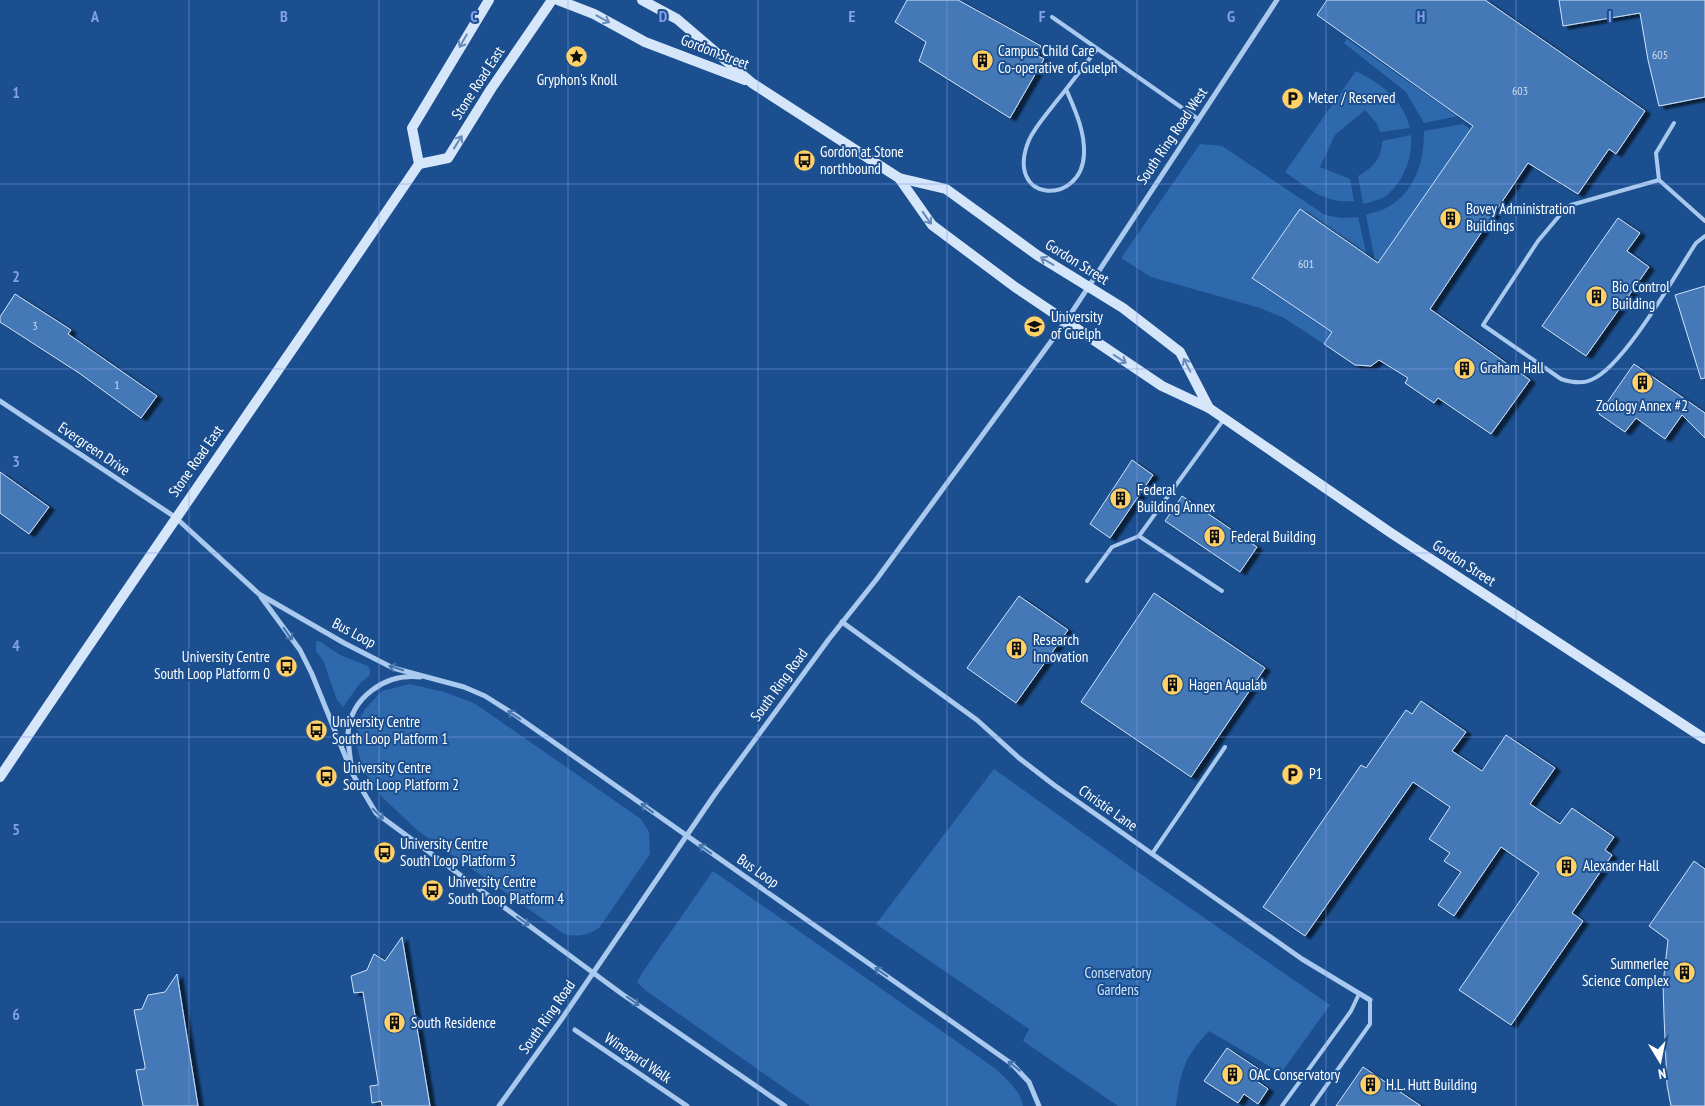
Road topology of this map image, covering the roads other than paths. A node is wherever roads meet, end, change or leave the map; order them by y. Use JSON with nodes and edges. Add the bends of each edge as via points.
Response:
{"nodes":[{"id":1,"x":489,"y":0,"type":"edge"},
{"id":2,"x":552,"y":0,"type":"edge"},
{"id":3,"x":558,"y":0,"type":"edge"},
{"id":4,"x":642,"y":0,"type":"edge"},
{"id":5,"x":1277,"y":0,"type":"edge"},
{"id":6,"x":1052,"y":18,"type":"dead end"},
{"id":7,"x":1098,"y":49,"type":"junction"},
{"id":8,"x":752,"y":83,"type":"junction"},
{"id":9,"x":1066,"y":89,"type":"junction"},
{"id":10,"x":1198,"y":119,"type":"junction"},
{"id":11,"x":1674,"y":123,"type":"dead end"},
{"id":12,"x":419,"y":164,"type":"junction"},
{"id":13,"x":900,"y":178,"type":"junction"},
{"id":14,"x":1659,"y":180,"type":"junction"},
{"id":15,"x":1705,"y":221,"type":"edge"},
{"id":16,"x":1705,"y":236,"type":"edge"},
{"id":17,"x":1089,"y":286,"type":"junction"},
{"id":18,"x":1066,"y":321,"type":"junction"},
{"id":19,"x":0,"y":401,"type":"edge"},
{"id":20,"x":1209,"y":408,"type":"junction"},
{"id":21,"x":1224,"y":419,"type":"junction"},
{"id":22,"x":175,"y":517,"type":"junction"},
{"id":23,"x":1139,"y":536,"type":"junction"},
{"id":24,"x":1087,"y":581,"type":"dead end"},
{"id":25,"x":1222,"y":591,"type":"dead end"},
{"id":26,"x":259,"y":594,"type":"junction"},
{"id":27,"x":842,"y":622,"type":"junction"},
{"id":28,"x":443,"y":680,"type":"junction"},
{"id":29,"x":1705,"y":739,"type":"edge"},
{"id":30,"x":1225,"y":747,"type":"dead end"},
{"id":31,"x":352,"y":773,"type":"junction"},
{"id":32,"x":0,"y":777,"type":"edge"},
{"id":33,"x":687,"y":836,"type":"junction"},
{"id":34,"x":1152,"y":854,"type":"junction"},
{"id":35,"x":594,"y":972,"type":"junction"},
{"id":36,"x":1359,"y":994,"type":"junction"},
{"id":37,"x":1370,"y":1000,"type":"joint"},
{"id":38,"x":575,"y":1030,"type":"dead end"},
{"id":39,"x":499,"y":1106,"type":"edge"},
{"id":40,"x":687,"y":1106,"type":"edge"},
{"id":41,"x":785,"y":1106,"type":"edge"},
{"id":42,"x":1039,"y":1106,"type":"edge"},
{"id":43,"x":1282,"y":1106,"type":"edge"},
{"id":44,"x":1312,"y":1106,"type":"edge"}],
"edges":[{"from":1,"to":12,"type":"main road","name":"Stone Road East","one_way":true,"via":[[412,128]]},
{"from":12,"to":2,"type":"main road","name":"Stone Road East","one_way":true,"via":[[448,158]]},
{"from":3,"to":8,"type":"main road","name":"Gordon Street","one_way":true,"via":[[594,14],[645,42]]},
{"from":4,"to":8,"type":"main road","name":"Gordon Street","via":[[677,19]]},
{"from":5,"to":10,"type":"street","name":"South Ring Road West"},
{"from":6,"to":7,"type":"lane"},
{"from":7,"to":9,"type":"lane"},
{"from":7,"to":10,"type":"lane"},
{"from":8,"to":13,"type":"main road","name":"Gordon Street"},
{"from":9,"to":9,"type":"lane","via":[[1038,126],[1026,153],[1029,181],[1042,191],[1053,191],[1070,183],[1083,162],[1083,132]]},
{"from":10,"to":17,"type":"street","name":"South Ring Road West"},
{"from":11,"to":14,"type":"lane","via":[[1656,153]]},
{"from":12,"to":22,"type":"main road","name":"Stone Road East"},
{"from":17,"to":13,"type":"main road","name":"Gordon Street","one_way":true,"via":[[1037,255],[946,188]]},
{"from":13,"to":18,"type":"main road","name":"Gordon Street","one_way":true,"via":[[932,225]]},
{"from":14,"to":15,"type":"lane"},
{"from":14,"to":16,"type":"lane","via":[[1565,209],[1538,241],[1483,325],[1561,379],[1573,383],[1591,381],[1621,357],[1696,243]]},
{"from":17,"to":18,"type":"street","name":"South Ring Road"},
{"from":20,"to":17,"type":"main road","name":"Gordon Street","one_way":true,"via":[[1180,352]]},
{"from":18,"to":20,"type":"main road","name":"Gordon Street","one_way":true,"via":[[1162,386]]},
{"from":18,"to":27,"type":"street","name":"South Ring Road"},
{"from":19,"to":22,"type":"street","name":"Evergreen Drive"},
{"from":20,"to":21,"type":"main road","name":"Gordon Street"},
{"from":21,"to":23,"type":"lane"},
{"from":21,"to":29,"type":"main road","name":"Gordon Street","via":[[1391,534]]},
{"from":22,"to":26,"type":"street","name":"Bus Loop"},
{"from":22,"to":32,"type":"main road","name":"Stone Road East"},
{"from":23,"to":24,"type":"lane","via":[[1112,548]]},
{"from":23,"to":25,"type":"lane"},
{"from":28,"to":26,"type":"street","name":"Bus Loop","one_way":true,"via":[[392,668]]},
{"from":26,"to":31,"type":"street","name":"Bus Loop","one_way":true,"via":[[300,650]]},
{"from":27,"to":33,"type":"street","name":"South Ring Road"},
{"from":27,"to":34,"type":"street","name":"Christie Lane","via":[[977,720],[1054,785]]},
{"from":28,"to":31,"type":"street","name":"Bus Loop","via":[[411,676],[397,678],[371,690],[350,724]]},
{"from":33,"to":28,"type":"street","name":"Bus Loop","one_way":true,"via":[[515,715],[485,696]]},
{"from":30,"to":34,"type":"lane"},
{"from":31,"to":35,"type":"street","name":"Bus Loop","one_way":true,"via":[[376,813]]},
{"from":33,"to":35,"type":"street","name":"South Ring Road"},
{"from":42,"to":33,"type":"street","name":"Bus Loop","one_way":true,"via":[[1028,1082],[1012,1064]]},
{"from":34,"to":36,"type":"street","name":"Christie Lane","via":[[1302,959]]},
{"from":35,"to":39,"type":"street","name":"South Ring Road"},
{"from":35,"to":41,"type":"street","name":"Bus Loop","one_way":true},
{"from":36,"to":37,"type":"street","name":"Christie Lane"},
{"from":36,"to":43,"type":"lane","via":[[1351,1011]]},
{"from":37,"to":44,"type":"lane","via":[[1370,1024]]},
{"from":38,"to":40,"type":"street","name":"Winegard Walk"}]}
